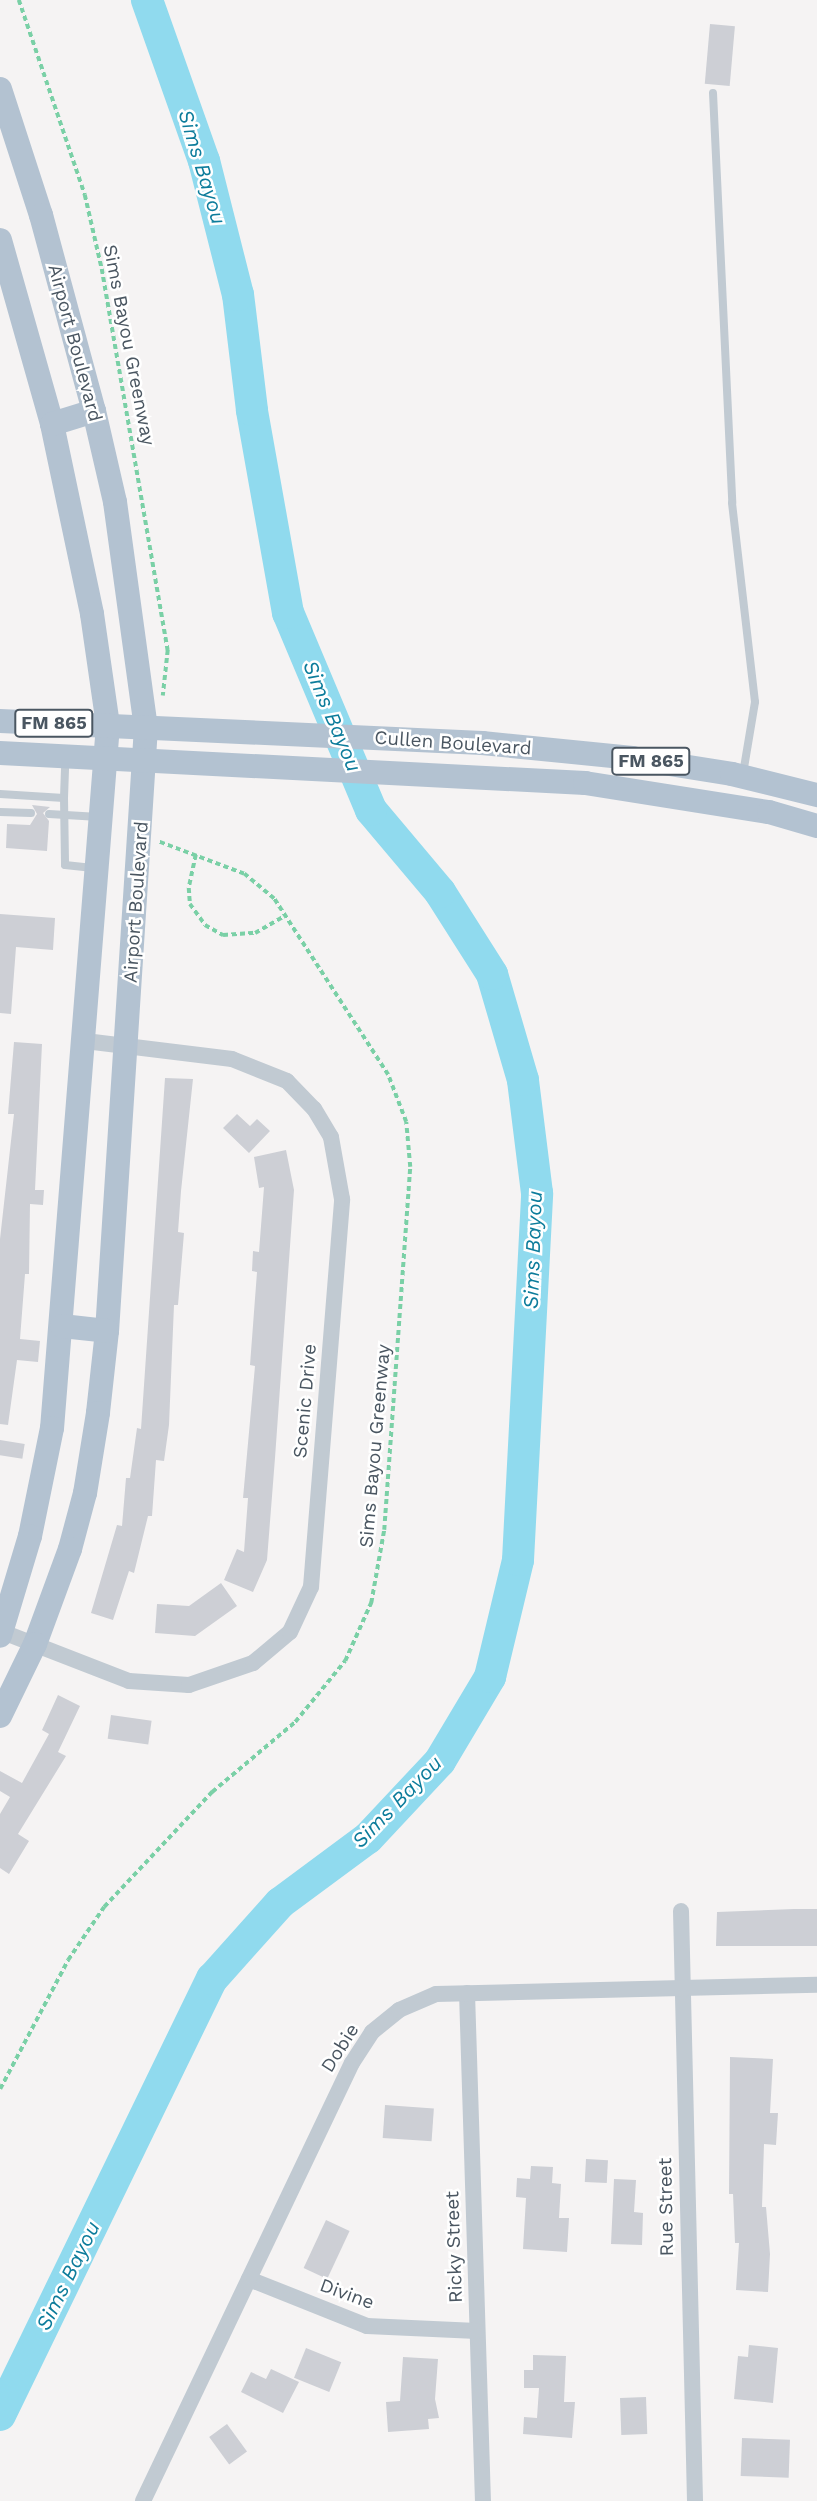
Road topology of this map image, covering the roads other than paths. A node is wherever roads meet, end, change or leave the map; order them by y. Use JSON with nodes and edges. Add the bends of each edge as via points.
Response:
{"nodes":[{"id":1,"x":0,"y":89,"type":"edge"},
{"id":2,"x":713,"y":93,"type":"dead end"},
{"id":3,"x":0,"y":240,"type":"edge"},
{"id":4,"x":94,"y":411,"type":"junction"},
{"id":5,"x":52,"y":424,"type":"junction"},
{"id":6,"x":0,"y":721,"type":"edge"},
{"id":7,"x":108,"y":725,"type":"junction"},
{"id":8,"x":146,"y":726,"type":"junction"},
{"id":9,"x":534,"y":748,"type":"junction"},
{"id":10,"x":0,"y":753,"type":"edge"},
{"id":11,"x":65,"y":756,"type":"junction"},
{"id":12,"x":106,"y":758,"type":"junction"},
{"id":13,"x":145,"y":761,"type":"junction"},
{"id":14,"x":743,"y":777,"type":"junction"},
{"id":15,"x":533,"y":779,"type":"junction"},
{"id":16,"x":0,"y":794,"type":"edge"},
{"id":17,"x":817,"y":795,"type":"edge"},
{"id":18,"x":64,"y":798,"type":"junction"},
{"id":19,"x":0,"y":812,"type":"edge"},
{"id":20,"x":31,"y":813,"type":"dead end"},
{"id":21,"x":49,"y":814,"type":"dead end"},
{"id":22,"x":67,"y":814,"type":"junction"},
{"id":23,"x":102,"y":817,"type":"junction"},
{"id":24,"x":817,"y":826,"type":"edge"},
{"id":25,"x":98,"y":869,"type":"junction"},
{"id":26,"x":85,"y":1041,"type":"junction"},
{"id":27,"x":127,"y":1046,"type":"junction"},
{"id":28,"x":62,"y":1326,"type":"junction"},
{"id":29,"x":107,"y":1331,"type":"junction"},
{"id":30,"x":1,"y":1633,"type":"edge"},
{"id":31,"x":35,"y":1644,"type":"junction"},
{"id":32,"x":0,"y":1716,"type":"edge"},
{"id":33,"x":681,"y":1911,"type":"dead end"},
{"id":34,"x":817,"y":1985,"type":"edge"},
{"id":35,"x":682,"y":1987,"type":"junction"},
{"id":36,"x":467,"y":1993,"type":"junction"},
{"id":37,"x":249,"y":2279,"type":"junction"},
{"id":38,"x":477,"y":2331,"type":"junction"},
{"id":39,"x":145,"y":2498,"type":"edge"},
{"id":40,"x":162,"y":2501,"type":"edge"},
{"id":41,"x":483,"y":2501,"type":"edge"},
{"id":42,"x":695,"y":2501,"type":"edge"}],
"edges":[{"from":1,"to":4,"type":"main road","name":"Airport Boulevard","via":[[41,215]]},
{"from":2,"to":14,"type":"lane","via":[[732,503],[755,702]]},
{"from":3,"to":5,"type":"main road","name":"Airport Boulevard"},
{"from":4,"to":5,"type":"main road"},
{"from":4,"to":8,"type":"main road","name":"Airport Boulevard","via":[[115,502]]},
{"from":5,"to":7,"type":"main road","name":"Airport Boulevard","via":[[92,614]]},
{"from":6,"to":7,"type":"main road","name":"Cullen Boulevard","number":"FM 865"},
{"from":7,"to":8,"type":"main road","name":"Cullen Boulevard","number":"FM 865"},
{"from":7,"to":12,"type":"main road","name":"Airport Boulevard"},
{"from":8,"to":9,"type":"main road","name":"Cullen Boulevard","number":"FM 865"},
{"from":8,"to":13,"type":"main road","name":"Airport Boulevard"},
{"from":9,"to":14,"type":"main road","name":"Cullen Boulevard","number":"FM 865","via":[[632,758]]},
{"from":9,"to":15,"type":"main road"},
{"from":10,"to":11,"type":"main road","name":"Cullen Boulevard","number":"FM 865"},
{"from":11,"to":12,"type":"main road","name":"Cullen Boulevard","number":"FM 865"},
{"from":11,"to":18,"type":"lane"},
{"from":12,"to":13,"type":"main road","name":"Cullen Boulevard","number":"FM 865"},
{"from":12,"to":23,"type":"main road","name":"Airport Boulevard"},
{"from":13,"to":15,"type":"main road","name":"Cullen Boulevard","number":"FM 865"},
{"from":13,"to":27,"type":"main road","name":"Airport Boulevard"},
{"from":14,"to":17,"type":"main road","name":"Cullen Boulevard","number":"FM 865"},
{"from":15,"to":24,"type":"main road","name":"Cullen Boulevard","number":"FM 865","via":[[668,795],[769,812]]},
{"from":16,"to":18,"type":"lane"},
{"from":18,"to":22,"type":"lane"},
{"from":19,"to":20,"type":"lane"},
{"from":21,"to":22,"type":"lane"},
{"from":22,"to":23,"type":"lane"},
{"from":22,"to":25,"type":"lane","via":[[65,865]]},
{"from":23,"to":25,"type":"main road","name":"Airport Boulevard"},
{"from":25,"to":26,"type":"main road","name":"Airport Boulevard"},
{"from":26,"to":27,"type":"street","name":"Scenic Drive"},
{"from":26,"to":28,"type":"main road","name":"Airport Boulevard"},
{"from":27,"to":29,"type":"main road","name":"Airport Boulevard"},
{"from":27,"to":31,"type":"street","name":"Scenic Drive","via":[[232,1059],[287,1081],[314,1109],[331,1137],[342,1199],[311,1587],[290,1632],[253,1663],[189,1685],[129,1681]]},
{"from":28,"to":29,"type":"main road"},
{"from":28,"to":30,"type":"main road","name":"Airport Boulevard","via":[[42,1488]]},
{"from":29,"to":31,"type":"main road","name":"Airport Boulevard","via":[[85,1493]]},
{"from":30,"to":31,"type":"street","name":"Scenic Drive"},
{"from":31,"to":32,"type":"main road","name":"Airport Boulevard"},
{"from":33,"to":35,"type":"street","name":"Rue Street"},
{"from":34,"to":35,"type":"street","name":"Dobie"},
{"from":35,"to":36,"type":"street","name":"Dobie"},
{"from":35,"to":42,"type":"street","name":"Rue Street"},
{"from":36,"to":37,"type":"street","name":"Dobie","via":[[436,1994],[399,2010],[372,2032],[352,2063]]},
{"from":36,"to":38,"type":"street","name":"Ricky Street"},
{"from":37,"to":38,"type":"street","name":"Divine","via":[[367,2326]]},
{"from":37,"to":39,"type":"street","name":"Dobie"},
{"from":38,"to":41,"type":"street","name":"Ricky Street"},
{"from":39,"to":40,"type":"street"}]}
